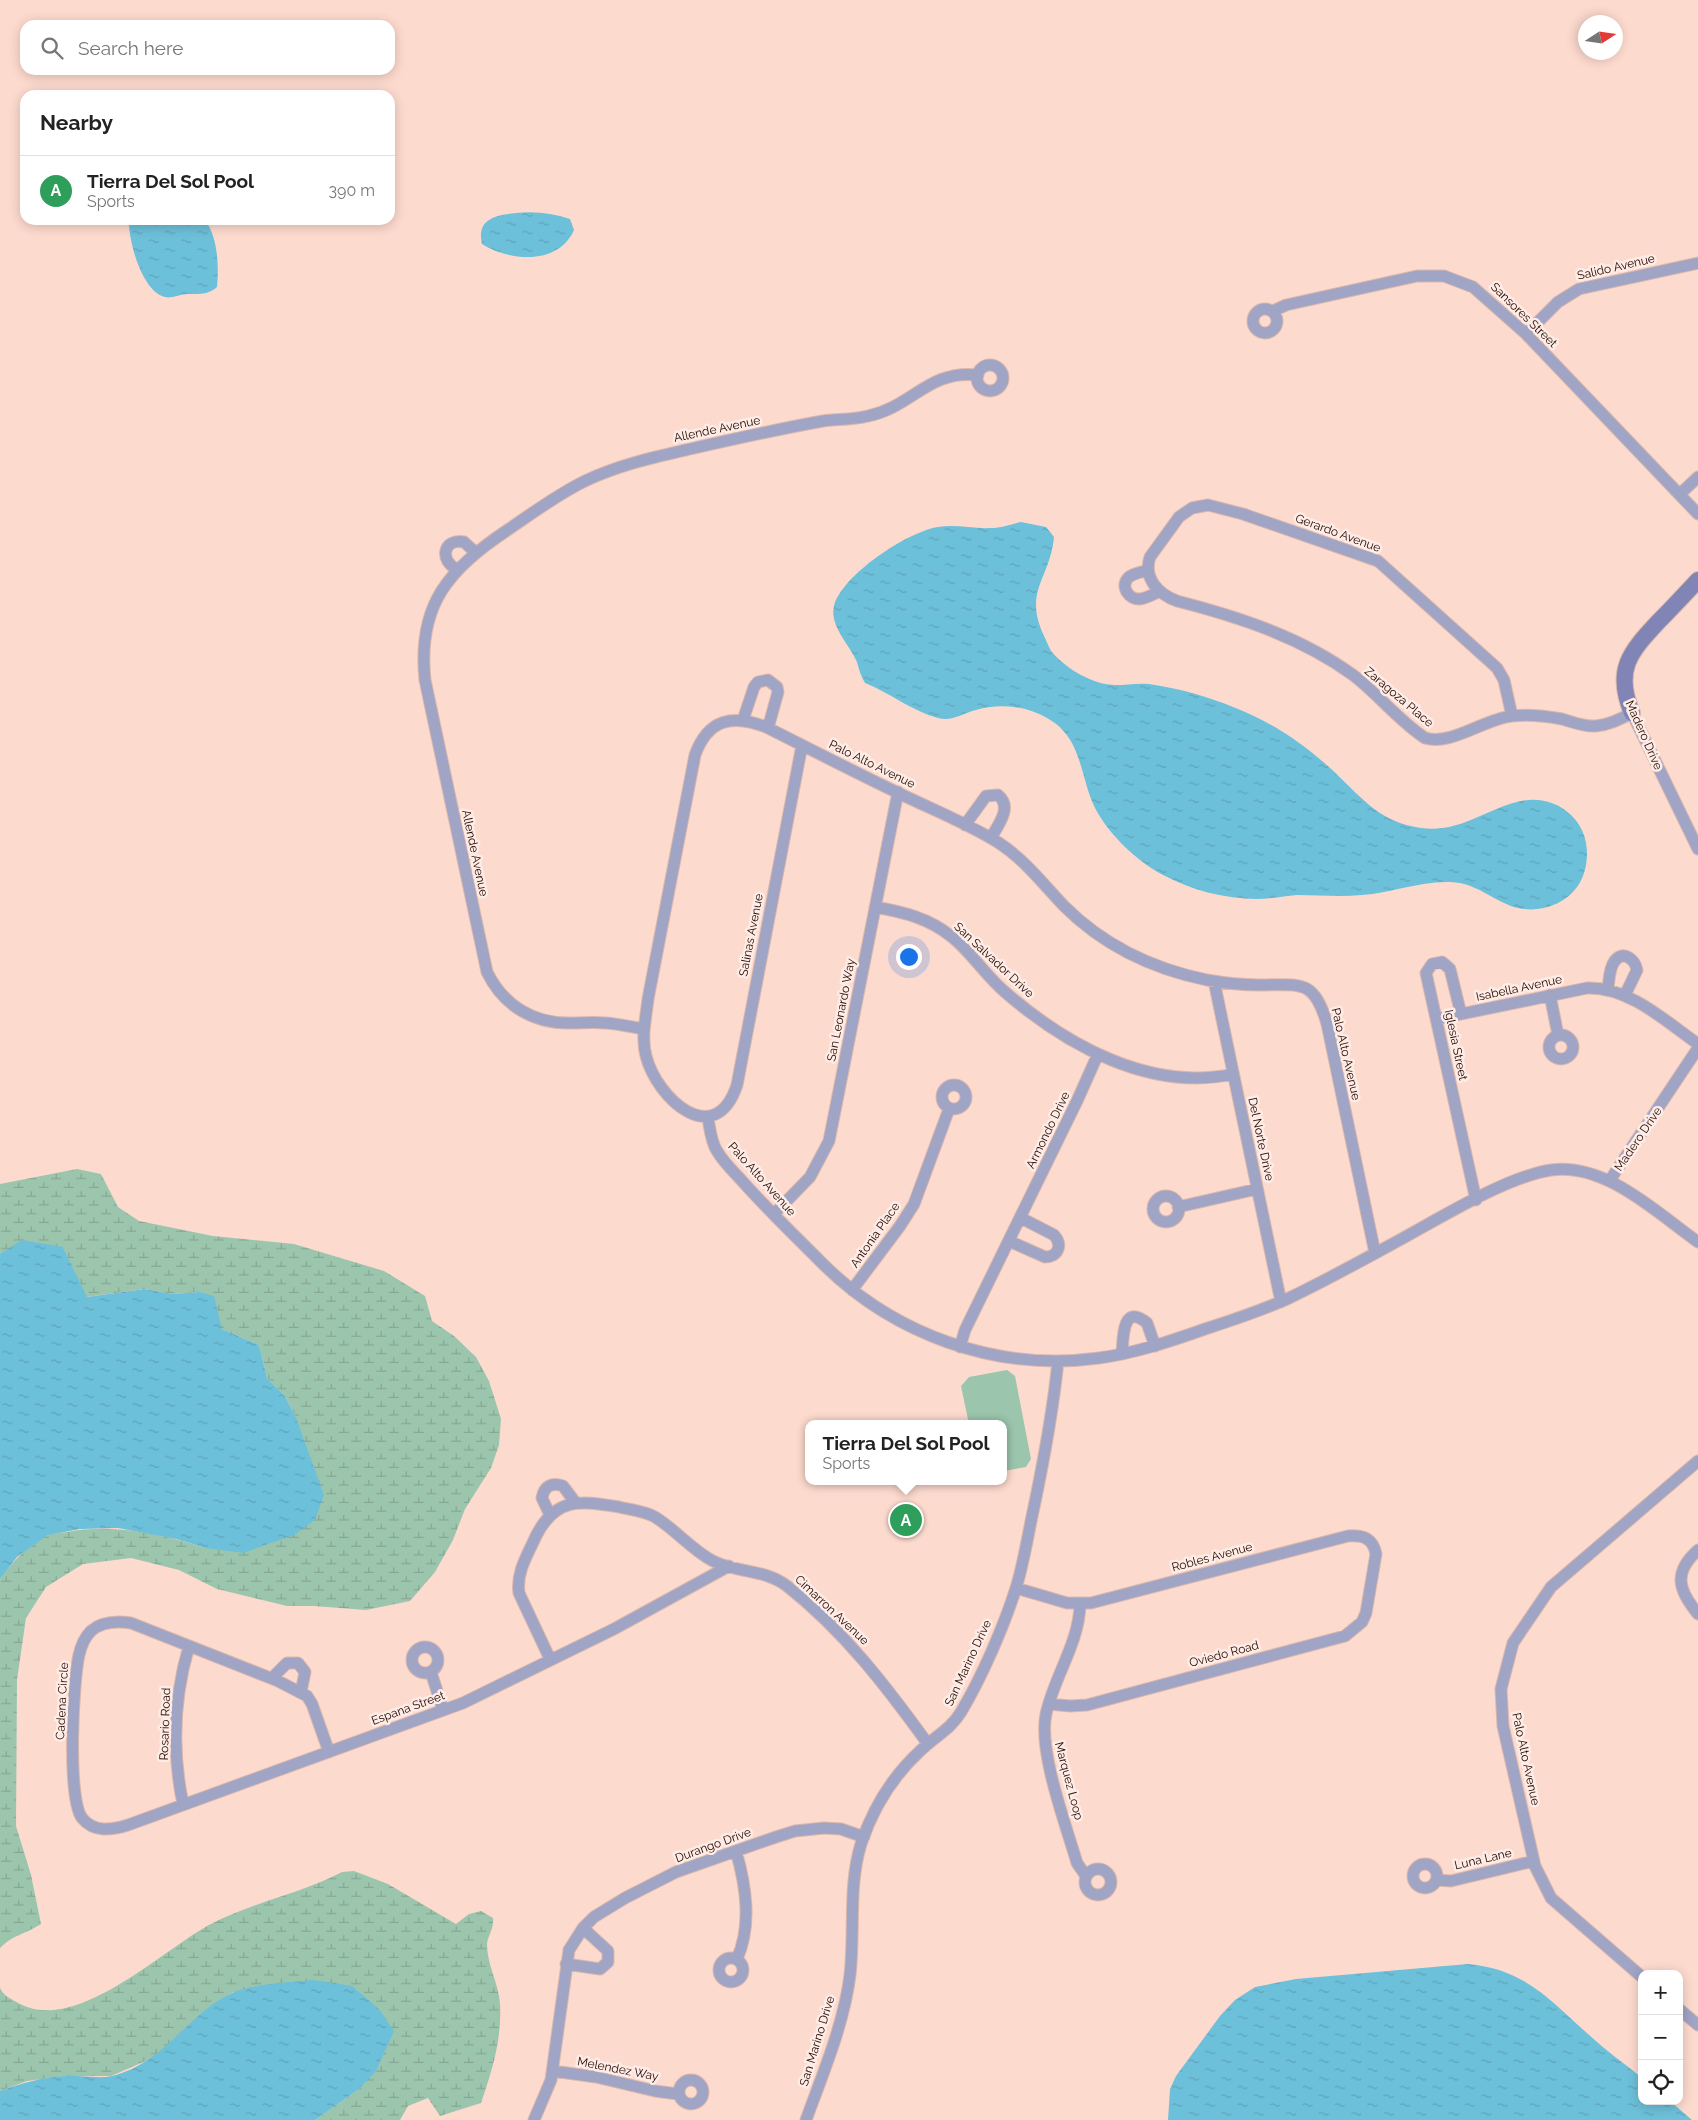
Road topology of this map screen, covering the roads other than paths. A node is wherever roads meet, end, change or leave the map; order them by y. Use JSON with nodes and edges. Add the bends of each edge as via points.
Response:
{"nodes":[{"id":1,"x":1698,"y":263,"type":"edge"},
{"id":2,"x":1273,"y":311,"type":"dead end"},
{"id":3,"x":1526,"y":334,"type":"junction"},
{"id":4,"x":978,"y":376,"type":"dead end"},
{"id":5,"x":1698,"y":477,"type":"edge"},
{"id":6,"x":1680,"y":494,"type":"junction"},
{"id":7,"x":1698,"y":514,"type":"edge"},
{"id":8,"x":475,"y":552,"type":"junction"},
{"id":9,"x":456,"y":569,"type":"junction"},
{"id":10,"x":1150,"y":576,"type":"junction"},
{"id":11,"x":1698,"y":580,"type":"edge"},
{"id":12,"x":1160,"y":592,"type":"junction"},
{"id":13,"x":1632,"y":713,"type":"junction"},
{"id":14,"x":1512,"y":716,"type":"junction"},
{"id":15,"x":744,"y":720,"type":"junction"},
{"id":16,"x":768,"y":728,"type":"junction"},
{"id":17,"x":802,"y":745,"type":"junction"},
{"id":18,"x":898,"y":792,"type":"junction"},
{"id":19,"x":965,"y":824,"type":"junction"},
{"id":20,"x":991,"y":838,"type":"junction"},
{"id":21,"x":1698,"y":849,"type":"edge"},
{"id":22,"x":875,"y":907,"type":"junction"},
{"id":23,"x":1214,"y":981,"type":"junction"},
{"id":24,"x":1608,"y":989,"type":"junction"},
{"id":25,"x":1550,"y":995,"type":"junction"},
{"id":26,"x":1624,"y":995,"type":"junction"},
{"id":27,"x":1460,"y":1014,"type":"junction"},
{"id":28,"x":1437,"y":1019,"type":"junction"},
{"id":29,"x":644,"y":1029,"type":"junction"},
{"id":30,"x":1558,"y":1035,"type":"dead end"},
{"id":31,"x":1698,"y":1044,"type":"edge"},
{"id":32,"x":1698,"y":1048,"type":"edge"},
{"id":33,"x":1098,"y":1054,"type":"junction"},
{"id":34,"x":1233,"y":1074,"type":"junction"},
{"id":35,"x":948,"y":1109,"type":"dead end"},
{"id":36,"x":708,"y":1118,"type":"junction"},
{"id":37,"x":1610,"y":1180,"type":"junction"},
{"id":38,"x":1257,"y":1189,"type":"junction"},
{"id":39,"x":1476,"y":1200,"type":"junction"},
{"id":40,"x":1178,"y":1207,"type":"dead end"},
{"id":41,"x":774,"y":1214,"type":"junction"},
{"id":42,"x":1021,"y":1218,"type":"junction"},
{"id":43,"x":1010,"y":1241,"type":"junction"},
{"id":44,"x":1698,"y":1242,"type":"edge"},
{"id":45,"x":1375,"y":1253,"type":"junction"},
{"id":46,"x":852,"y":1290,"type":"junction"},
{"id":47,"x":1281,"y":1302,"type":"junction"},
{"id":48,"x":1155,"y":1346,"type":"junction"},
{"id":49,"x":960,"y":1347,"type":"junction"},
{"id":50,"x":1122,"y":1354,"type":"junction"},
{"id":51,"x":1058,"y":1362,"type":"junction"},
{"id":52,"x":1698,"y":1461,"type":"edge"},
{"id":53,"x":575,"y":1502,"type":"junction"},
{"id":54,"x":550,"y":1515,"type":"junction"},
{"id":55,"x":1698,"y":1550,"type":"edge"},
{"id":56,"x":729,"y":1566,"type":"junction"},
{"id":57,"x":1371,"y":1583,"type":"joint"},
{"id":58,"x":1016,"y":1588,"type":"junction"},
{"id":59,"x":1080,"y":1605,"type":"junction"},
{"id":60,"x":1698,"y":1614,"type":"edge"},
{"id":61,"x":189,"y":1646,"type":"junction"},
{"id":62,"x":550,"y":1659,"type":"junction"},
{"id":63,"x":430,"y":1672,"type":"dead end"},
{"id":64,"x":272,"y":1678,"type":"junction"},
{"id":65,"x":300,"y":1692,"type":"junction"},
{"id":66,"x":1049,"y":1704,"type":"junction"},
{"id":67,"x":444,"y":1710,"type":"junction"},
{"id":68,"x":928,"y":1744,"type":"junction"},
{"id":69,"x":329,"y":1752,"type":"junction"},
{"id":70,"x":183,"y":1804,"type":"junction"},
{"id":71,"x":82,"y":1818,"type":"joint"},
{"id":72,"x":864,"y":1837,"type":"junction"},
{"id":73,"x":736,"y":1851,"type":"junction"},
{"id":74,"x":1534,"y":1861,"type":"junction"},
{"id":75,"x":1086,"y":1876,"type":"dead end"},
{"id":76,"x":1437,"y":1880,"type":"dead end"},
{"id":77,"x":583,"y":1928,"type":"junction"},
{"id":78,"x":737,"y":1959,"type":"dead end"},
{"id":79,"x":566,"y":1964,"type":"junction"},
{"id":80,"x":1638,"y":1974,"type":"edge"},
{"id":81,"x":1683,"y":2012,"type":"edge"},
{"id":82,"x":1698,"y":2025,"type":"edge"},
{"id":83,"x":553,"y":2071,"type":"junction"},
{"id":84,"x":678,"y":2094,"type":"dead end"},
{"id":85,"x":534,"y":2120,"type":"edge"},
{"id":86,"x":806,"y":2120,"type":"edge"}],
"edges":[{"from":1,"to":3,"type":"street","name":"Salido Avenue","via":[[1579,289],[1558,302]]},
{"from":2,"to":3,"type":"street","name":"Sansores Street","via":[[1286,305],[1430,275],[1452,278],[1473,286]]},
{"from":3,"to":6,"type":"street","name":"Sansores Street"},
{"from":4,"to":8,"type":"street","name":"Allende Avenue","via":[[961,373],[936,380],[908,400],[880,414],[764,433],[650,458],[607,472],[565,492]]},
{"from":5,"to":6,"type":"street"},
{"from":6,"to":7,"type":"street","name":"Sansores Street"},
{"from":8,"to":9,"type":"street","name":"Allende Avenue"},
{"from":8,"to":9,"type":"street","via":[[464,542],[447,546],[445,558]]},
{"from":9,"to":29,"type":"street","name":"Allende Avenue","via":[[432,611],[422,658],[424,680],[487,972],[499,993],[510,1003],[540,1020],[606,1022]]},
{"from":10,"to":12,"type":"street","name":"Zaragoza Place"},
{"from":10,"to":12,"type":"street","via":[[1130,576],[1126,582],[1130,597],[1139,599]]},
{"from":10,"to":14,"type":"street","name":"Gerardo Avenue","via":[[1150,557],[1180,517],[1192,508],[1208,505],[1372,558],[1399,578],[1497,668],[1504,680]]},
{"from":11,"to":13,"type":"street","name":"Madero Drive","via":[[1633,648],[1624,681]]},
{"from":12,"to":14,"type":"street","name":"Zaragoza Place","via":[[1311,648],[1356,678],[1425,738],[1446,739]]},
{"from":13,"to":14,"type":"street","name":"Zaragoza Place","via":[[1610,723],[1592,726],[1546,716]]},
{"from":13,"to":21,"type":"street","name":"Madero Drive"},
{"from":15,"to":16,"type":"street","name":"Palo Alto Avenue"},
{"from":15,"to":16,"type":"street","via":[[754,687],[768,680],[778,692]]},
{"from":15,"to":29,"type":"street","name":"Palo Alto Avenue","via":[[728,720],[709,731],[696,755]]},
{"from":16,"to":17,"type":"street","name":"Palo Alto Avenue"},
{"from":17,"to":18,"type":"street","name":"Palo Alto Avenue"},
{"from":17,"to":36,"type":"street","name":"Salinas Avenue","via":[[737,1085],[728,1108]]},
{"from":18,"to":19,"type":"street","name":"Palo Alto Avenue"},
{"from":18,"to":22,"type":"street","name":"San Leonardo Way"},
{"from":19,"to":20,"type":"street","name":"Palo Alto Avenue"},
{"from":19,"to":20,"type":"street","via":[[986,796],[998,795],[1004,801],[1005,810]]},
{"from":20,"to":23,"type":"street","name":"Palo Alto Avenue","via":[[1017,856],[1080,921],[1110,942],[1170,971]]},
{"from":22,"to":33,"type":"street","name":"San Salvador Drive","via":[[914,915],[940,928],[953,937],[990,979],[1028,1011]]},
{"from":22,"to":41,"type":"street","name":"San Leonardo Way","via":[[829,1141],[810,1177]]},
{"from":23,"to":34,"type":"street","name":"Del Norte Drive"},
{"from":23,"to":45,"type":"street","name":"Palo Alto Avenue","via":[[1249,985],[1292,983],[1301,985],[1316,997],[1326,1024]]},
{"from":24,"to":25,"type":"street","name":"Isabella Avenue","via":[[1587,988]]},
{"from":24,"to":26,"type":"street","name":"Isabella Avenue"},
{"from":24,"to":26,"type":"street","via":[[1613,962],[1617,958],[1628,957],[1636,964],[1637,970]]},
{"from":25,"to":27,"type":"street","name":"Isabella Avenue"},
{"from":25,"to":30,"type":"street"},
{"from":26,"to":31,"type":"street","name":"Isabella Avenue"},
{"from":27,"to":28,"type":"street","name":"Isabella Avenue"},
{"from":27,"to":28,"type":"street","name":"Iglesia Street","via":[[1450,969],[1447,964],[1437,962],[1426,973]]},
{"from":28,"to":39,"type":"street","name":"Iglesia Street"},
{"from":29,"to":36,"type":"street","name":"Palo Alto Avenue","via":[[646,1057],[667,1096],[695,1115]]},
{"from":32,"to":37,"type":"street","name":"Madero Drive"},
{"from":33,"to":34,"type":"street","name":"San Salvador Drive","via":[[1151,1073],[1177,1078],[1201,1079]]},
{"from":33,"to":42,"type":"street","name":"Armondo Drive"},
{"from":34,"to":38,"type":"street","name":"Del Norte Drive"},
{"from":35,"to":46,"type":"street","name":"Antonia Place","via":[[914,1204]]},
{"from":36,"to":41,"type":"street","name":"Palo Alto Avenue","via":[[717,1151]]},
{"from":37,"to":39,"type":"street","name":"Palo Alto Avenue","via":[[1574,1170],[1554,1169],[1517,1180]]},
{"from":37,"to":44,"type":"street","name":"Palo Alto Avenue"},
{"from":38,"to":40,"type":"street"},
{"from":38,"to":47,"type":"street","name":"Del Norte Drive"},
{"from":39,"to":45,"type":"street","name":"Palo Alto Avenue"},
{"from":41,"to":46,"type":"street","name":"Palo Alto Avenue"},
{"from":42,"to":43,"type":"street","name":"Armondo Drive"},
{"from":42,"to":43,"type":"street","via":[[1054,1235],[1058,1239],[1058,1250],[1045,1257]]},
{"from":43,"to":49,"type":"street","name":"Armondo Drive","via":[[965,1330]]},
{"from":45,"to":47,"type":"street","name":"Palo Alto Avenue"},
{"from":46,"to":49,"type":"street","name":"Palo Alto Avenue","via":[[892,1316]]},
{"from":47,"to":48,"type":"street","name":"Palo Alto Avenue"},
{"from":48,"to":50,"type":"street","name":"Palo Alto Avenue"},
{"from":48,"to":50,"type":"street","via":[[1147,1323],[1131,1319],[1123,1328]]},
{"from":49,"to":51,"type":"street","name":"Palo Alto Avenue","via":[[1028,1360]]},
{"from":50,"to":51,"type":"street","name":"Palo Alto Avenue"},
{"from":51,"to":58,"type":"street","name":"San Marino Drive","via":[[1051,1424]]},
{"from":52,"to":74,"type":"street","name":"Palo Alto Avenue","via":[[1551,1587],[1513,1643],[1501,1689],[1502,1720]]},
{"from":53,"to":54,"type":"street"},
{"from":53,"to":54,"type":"street","via":[[564,1486],[552,1484],[542,1498]]},
{"from":53,"to":56,"type":"street","name":"Cimarron Avenue","via":[[648,1513],[712,1561]]},
{"from":54,"to":62,"type":"street","via":[[524,1563],[518,1584],[519,1593]]},
{"from":55,"to":60,"type":"street","via":[[1685,1564],[1680,1581],[1684,1598]]},
{"from":56,"to":62,"type":"street","name":"Espana Street","via":[[614,1629]]},
{"from":56,"to":68,"type":"street","name":"Cimarron Avenue","via":[[762,1573],[787,1586],[869,1664]]},
{"from":57,"to":59,"type":"street","name":"Robles Avenue","via":[[1376,1554],[1374,1545],[1360,1535]]},
{"from":57,"to":66,"type":"street","name":"Oviedo Road","via":[[1362,1622],[1345,1636],[1087,1704]]},
{"from":58,"to":59,"type":"street","name":"Robles Avenue"},
{"from":58,"to":68,"type":"street","name":"San Marino Drive","via":[[961,1713],[954,1724]]},
{"from":59,"to":66,"type":"street","name":"Marquez Loop","via":[[1074,1638]]},
{"from":61,"to":64,"type":"street","name":"Cadena Circle"},
{"from":61,"to":70,"type":"street","name":"Rosario Road","via":[[179,1689],[177,1724],[176,1759]]},
{"from":61,"to":71,"type":"street","name":"Cadena Circle","via":[[131,1623],[117,1621],[92,1630],[83,1642],[74,1687],[73,1762],[75,1797]]},
{"from":62,"to":67,"type":"street","name":"Espana Street"},
{"from":63,"to":67,"type":"street"},
{"from":64,"to":65,"type":"street","name":"Cadena Circle"},
{"from":64,"to":65,"type":"street","via":[[287,1663],[298,1663],[305,1672]]},
{"from":65,"to":69,"type":"street","name":"Cadena Circle","via":[[312,1704]]},
{"from":66,"to":75,"type":"street","name":"Marquez Loop","via":[[1043,1728],[1044,1741],[1077,1863]]},
{"from":67,"to":69,"type":"street","name":"Espana Street"},
{"from":68,"to":72,"type":"street","name":"San Marino Drive","via":[[892,1781]]},
{"from":69,"to":70,"type":"street","name":"Espana Street"},
{"from":70,"to":71,"type":"street","name":"Espana Street","via":[[113,1829],[95,1827]]},
{"from":72,"to":73,"type":"street","name":"Durango Drive","via":[[840,1829],[810,1829],[776,1836]]},
{"from":72,"to":86,"type":"street","name":"San Marino Drive","via":[[855,1870],[850,1975],[844,2004]]},
{"from":73,"to":77,"type":"street","name":"Durango Drive","via":[[651,1884],[605,1909]]},
{"from":73,"to":78,"type":"street","via":[[745,1897],[746,1926]]},
{"from":74,"to":76,"type":"street","name":"Luna Lane","via":[[1450,1881]]},
{"from":74,"to":80,"type":"street","name":"Palo Alto Avenue","via":[[1551,1898]]},
{"from":77,"to":79,"type":"street","name":"Durango Drive","via":[[569,1950]]},
{"from":77,"to":79,"type":"street","via":[[608,1951],[608,1962],[600,1969]]},
{"from":79,"to":83,"type":"street","name":"Durango Drive"},
{"from":81,"to":82,"type":"street"},
{"from":83,"to":84,"type":"street","name":"Melendez Way"},
{"from":83,"to":85,"type":"street","name":"Durango Drive"}]}
